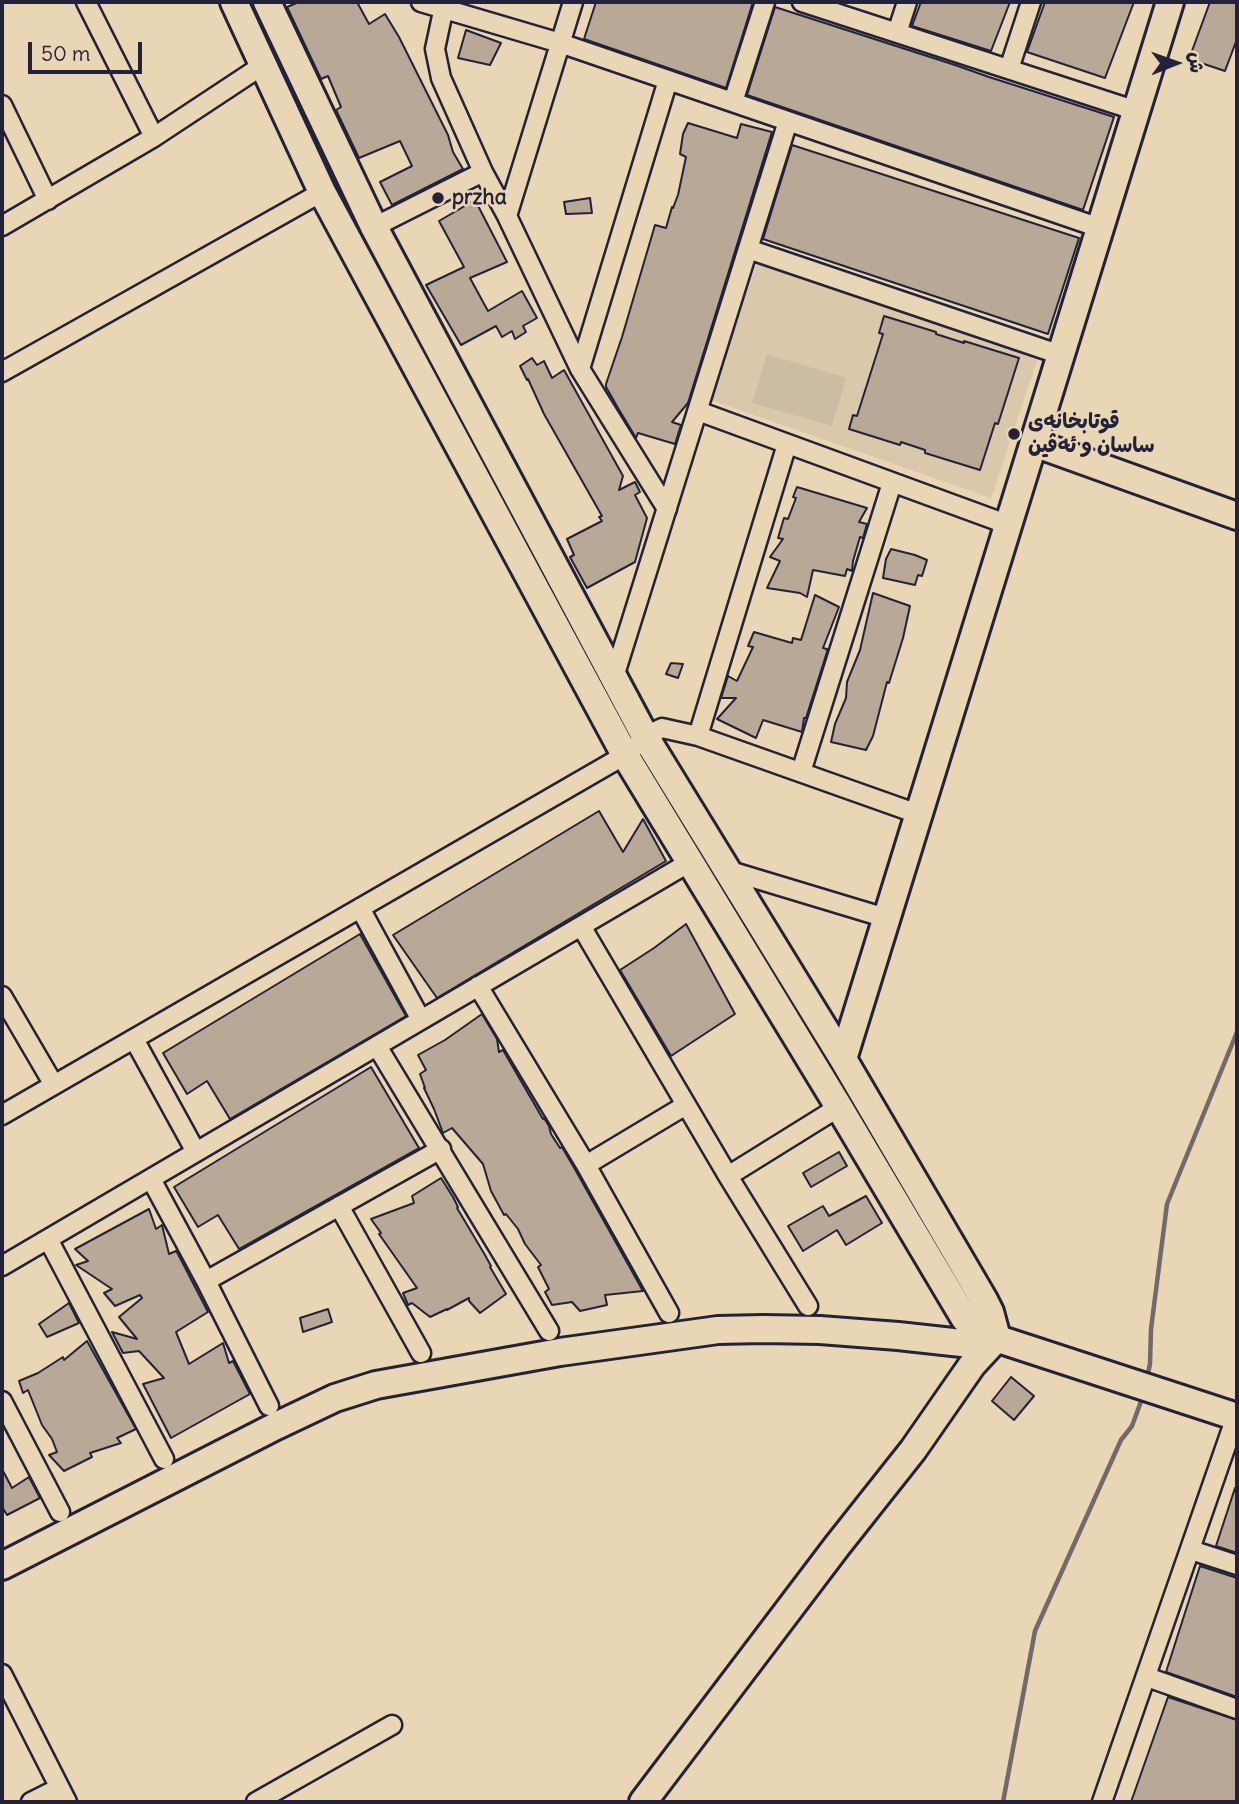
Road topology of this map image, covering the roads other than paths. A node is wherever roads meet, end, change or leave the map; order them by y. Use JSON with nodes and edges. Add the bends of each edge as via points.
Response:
{"nodes":[{"id":1,"x":86,"y":2,"type":"edge"},
{"id":2,"x":234,"y":2,"type":"edge"},
{"id":3,"x":267,"y":2,"type":"edge"},
{"id":4,"x":421,"y":2,"type":"edge"},
{"id":5,"x":573,"y":2,"type":"edge"},
{"id":6,"x":765,"y":2,"type":"edge"},
{"id":7,"x":907,"y":2,"type":"edge"},
{"id":8,"x":1031,"y":2,"type":"edge"},
{"id":9,"x":1170,"y":2,"type":"edge"},
{"id":10,"x":807,"y":3,"type":"edge"},
{"id":11,"x":444,"y":6,"type":"edge"},
{"id":12,"x":897,"y":33,"type":"junction"},
{"id":13,"x":561,"y":43,"type":"junction"},
{"id":14,"x":263,"y":65,"type":"junction"},
{"id":15,"x":1009,"y":69,"type":"junction"},
{"id":16,"x":668,"y":80,"type":"junction"},
{"id":17,"x":733,"y":102,"type":"junction"},
{"id":18,"x":2,"y":105,"type":"edge"},
{"id":19,"x":1137,"y":111,"type":"junction"},
{"id":20,"x":788,"y":121,"type":"junction"},
{"id":21,"x":154,"y":137,"type":"junction"},
{"id":22,"x":483,"y":172,"type":"junction"},
{"id":23,"x":322,"y":192,"type":"junction"},
{"id":24,"x":48,"y":200,"type":"junction"},
{"id":25,"x":507,"y":216,"type":"junction"},
{"id":26,"x":2,"y":226,"type":"edge"},
{"id":27,"x":374,"y":227,"type":"junction"},
{"id":28,"x":1100,"y":228,"type":"junction"},
{"id":29,"x":748,"y":249,"type":"junction"},
{"id":30,"x":1061,"y":355,"type":"junction"},
{"id":31,"x":580,"y":369,"type":"junction"},
{"id":32,"x":2,"y":372,"type":"edge"},
{"id":33,"x":698,"y":411,"type":"junction"},
{"id":34,"x":1034,"y":443,"type":"junction"},
{"id":35,"x":787,"y":444,"type":"junction"},
{"id":36,"x":892,"y":482,"type":"junction"},
{"id":37,"x":667,"y":509,"type":"junction"},
{"id":38,"x":1237,"y":516,"type":"edge"},
{"id":39,"x":1009,"y":525,"type":"junction"},
{"id":40,"x":614,"y":677,"type":"junction"},
{"id":41,"x":698,"y":736,"type":"junction"},
{"id":42,"x":646,"y":738,"type":"junction"},
{"id":43,"x":625,"y":755,"type":"junction"},
{"id":44,"x":801,"y":772,"type":"junction"},
{"id":45,"x":918,"y":814,"type":"junction"},
{"id":46,"x":690,"y":862,"type":"junction"},
{"id":47,"x":727,"y":870,"type":"junction"},
{"id":48,"x":359,"y":908,"type":"junction"},
{"id":49,"x":887,"y":918,"type":"junction"},
{"id":50,"x":581,"y":926,"type":"junction"},
{"id":51,"x":478,"y":986,"type":"junction"},
{"id":52,"x":2,"y":996,"type":"edge"},
{"id":53,"x":421,"y":1020,"type":"junction"},
{"id":54,"x":134,"y":1039,"type":"junction"},
{"id":55,"x":377,"y":1046,"type":"junction"},
{"id":56,"x":843,"y":1059,"type":"junction"},
{"id":57,"x":54,"y":1085,"type":"junction"},
{"id":58,"x":686,"y":1105,"type":"junction"},
{"id":59,"x":839,"y":1107,"type":"junction"},
{"id":60,"x":2,"y":1115,"type":"edge"},
{"id":61,"x":441,"y":1149,"type":"junction"},
{"id":62,"x":195,"y":1152,"type":"junction"},
{"id":63,"x":586,"y":1165,"type":"junction"},
{"id":64,"x":728,"y":1176,"type":"junction"},
{"id":65,"x":151,"y":1179,"type":"junction"},
{"id":66,"x":339,"y":1206,"type":"junction"},
{"id":67,"x":48,"y":1238,"type":"junction"},
{"id":68,"x":2,"y":1266,"type":"edge"},
{"id":69,"x":206,"y":1281,"type":"junction"},
{"id":70,"x":808,"y":1306,"type":"dead end"},
{"id":71,"x":669,"y":1312,"type":"dead end"},
{"id":72,"x":550,"y":1331,"type":"dead end"},
{"id":73,"x":993,"y":1342,"type":"junction"},
{"id":74,"x":421,"y":1353,"type":"dead end"},
{"id":75,"x":2,"y":1401,"type":"edge"},
{"id":76,"x":269,"y":1406,"type":"dead end"},
{"id":77,"x":1237,"y":1416,"type":"edge"},
{"id":78,"x":164,"y":1459,"type":"dead end"},
{"id":79,"x":60,"y":1511,"type":"dead end"},
{"id":80,"x":1191,"y":1550,"type":"junction"},
{"id":81,"x":1237,"y":1565,"type":"edge"},
{"id":82,"x":2,"y":1566,"type":"edge"},
{"id":83,"x":2,"y":1674,"type":"edge"},
{"id":84,"x":1147,"y":1677,"type":"junction"},
{"id":85,"x":1237,"y":1709,"type":"edge"},
{"id":86,"x":392,"y":1725,"type":"dead end"},
{"id":87,"x":63,"y":1795,"type":"edge"},
{"id":88,"x":31,"y":1802,"type":"edge"},
{"id":89,"x":256,"y":1802,"type":"edge"},
{"id":90,"x":643,"y":1802,"type":"edge"},
{"id":91,"x":1102,"y":1802,"type":"edge"}],
"edges":[{"from":1,"to":21,"type":"street"},
{"from":2,"to":14,"type":"street"},
{"from":3,"to":27,"type":"street"},
{"from":4,"to":11,"type":"street"},
{"from":5,"to":13,"type":"street"},
{"from":6,"to":17,"type":"street"},
{"from":7,"to":12,"type":"street"},
{"from":8,"to":15,"type":"street"},
{"from":9,"to":19,"type":"street"},
{"from":10,"to":12,"type":"street"},
{"from":11,"to":13,"type":"street"},
{"from":11,"to":22,"type":"street","via":[[435,49],[442,78]]},
{"from":12,"to":15,"type":"street"},
{"from":13,"to":16,"type":"street"},
{"from":13,"to":25,"type":"street"},
{"from":14,"to":21,"type":"street"},
{"from":14,"to":23,"type":"street"},
{"from":15,"to":19,"type":"street"},
{"from":16,"to":17,"type":"street"},
{"from":16,"to":31,"type":"street"},
{"from":17,"to":20,"type":"street"},
{"from":18,"to":24,"type":"street"},
{"from":19,"to":28,"type":"street"},
{"from":20,"to":28,"type":"street"},
{"from":20,"to":29,"type":"street"},
{"from":21,"to":24,"type":"street"},
{"from":22,"to":25,"type":"street"},
{"from":22,"to":27,"type":"street"},
{"from":23,"to":32,"type":"street"},
{"from":23,"to":43,"type":"street"},
{"from":24,"to":26,"type":"street"},
{"from":25,"to":31,"type":"street"},
{"from":27,"to":40,"type":"street"},
{"from":28,"to":30,"type":"street"},
{"from":29,"to":30,"type":"street"},
{"from":29,"to":33,"type":"street"},
{"from":30,"to":34,"type":"street"},
{"from":31,"to":37,"type":"street"},
{"from":33,"to":35,"type":"street"},
{"from":33,"to":37,"type":"street"},
{"from":34,"to":38,"type":"street"},
{"from":34,"to":39,"type":"street"},
{"from":35,"to":36,"type":"street"},
{"from":35,"to":41,"type":"street"},
{"from":36,"to":39,"type":"street"},
{"from":36,"to":44,"type":"street"},
{"from":37,"to":40,"type":"street"},
{"from":39,"to":45,"type":"street"},
{"from":40,"to":42,"type":"street"},
{"from":41,"to":42,"type":"street","via":[[666,728]]},
{"from":41,"to":44,"type":"street"},
{"from":42,"to":43,"type":"street"},
{"from":42,"to":47,"type":"street"},
{"from":43,"to":46,"type":"street"},
{"from":43,"to":48,"type":"street"},
{"from":44,"to":45,"type":"street"},
{"from":45,"to":49,"type":"street"},
{"from":46,"to":50,"type":"street"},
{"from":46,"to":59,"type":"street"},
{"from":47,"to":49,"type":"street"},
{"from":47,"to":56,"type":"street"},
{"from":48,"to":53,"type":"street"},
{"from":48,"to":54,"type":"street"},
{"from":49,"to":56,"type":"street"},
{"from":50,"to":51,"type":"street"},
{"from":50,"to":58,"type":"street"},
{"from":51,"to":53,"type":"street"},
{"from":51,"to":63,"type":"street"},
{"from":52,"to":57,"type":"street"},
{"from":53,"to":55,"type":"street"},
{"from":54,"to":57,"type":"street"},
{"from":54,"to":62,"type":"street"},
{"from":55,"to":61,"type":"street"},
{"from":55,"to":62,"type":"street"},
{"from":56,"to":73,"type":"street","via":[[984,1300]]},
{"from":57,"to":60,"type":"street"},
{"from":58,"to":63,"type":"street"},
{"from":58,"to":64,"type":"street"},
{"from":59,"to":64,"type":"street"},
{"from":59,"to":73,"type":"street","via":[[965,1319]]},
{"from":61,"to":66,"type":"street"},
{"from":61,"to":72,"type":"street"},
{"from":62,"to":65,"type":"street"},
{"from":63,"to":71,"type":"street"},
{"from":64,"to":70,"type":"street"},
{"from":65,"to":67,"type":"street"},
{"from":65,"to":69,"type":"street"},
{"from":66,"to":69,"type":"street"},
{"from":66,"to":74,"type":"street"},
{"from":67,"to":68,"type":"street"},
{"from":67,"to":78,"type":"street"},
{"from":69,"to":76,"type":"street"},
{"from":73,"to":77,"type":"street"},
{"from":73,"to":82,"type":"street","via":[[828,1331],[718,1331],[560,1352],[376,1385],[335,1398],[276,1426]]},
{"from":73,"to":90,"type":"street"},
{"from":75,"to":79,"type":"street"},
{"from":77,"to":80,"type":"street"},
{"from":80,"to":81,"type":"street"},
{"from":80,"to":84,"type":"street"},
{"from":83,"to":87,"type":"street"},
{"from":84,"to":85,"type":"street"},
{"from":84,"to":91,"type":"street"},
{"from":86,"to":89,"type":"street"},
{"from":87,"to":88,"type":"street"}]}
